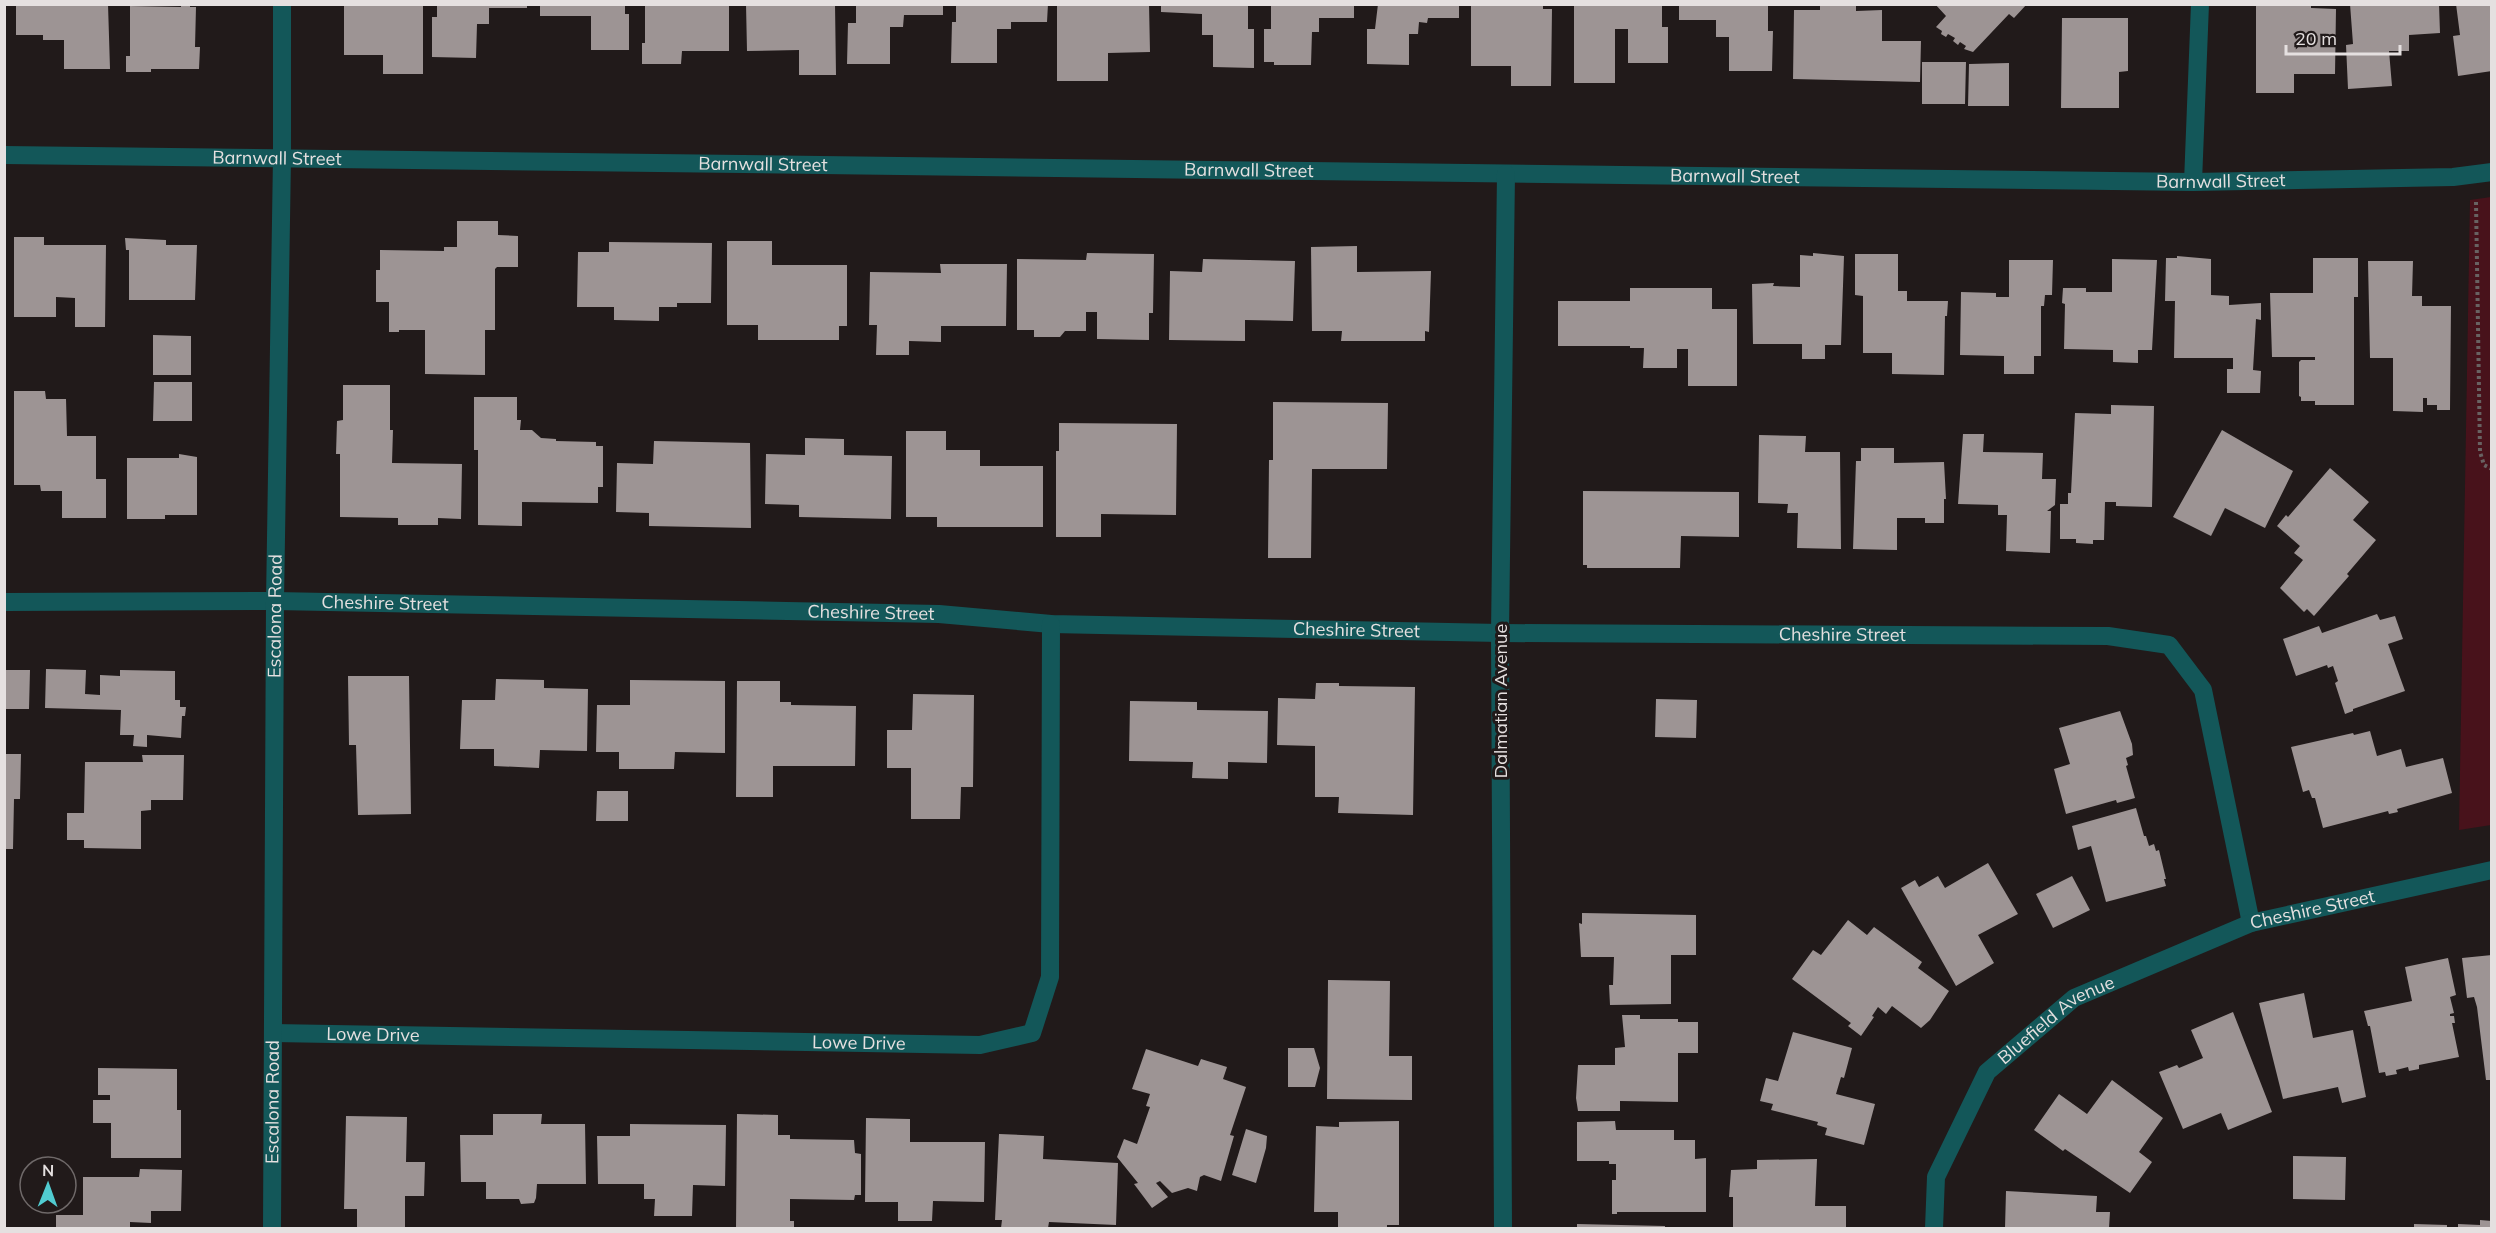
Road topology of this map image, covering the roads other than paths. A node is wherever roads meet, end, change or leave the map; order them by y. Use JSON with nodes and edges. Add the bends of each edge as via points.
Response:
{"nodes":[{"id":1,"x":282,"y":4,"type":"edge"},
{"id":2,"x":2200,"y":4,"type":"edge"},
{"id":3,"x":4,"y":155,"type":"edge"},
{"id":4,"x":282,"y":157,"type":"junction"},
{"id":5,"x":2484,"y":173,"type":"edge"},
{"id":6,"x":1506,"y":174,"type":"junction"},
{"id":7,"x":2193,"y":182,"type":"junction"},
{"id":8,"x":275,"y":601,"type":"junction"},
{"id":9,"x":4,"y":602,"type":"edge"},
{"id":10,"x":1051,"y":624,"type":"junction"},
{"id":11,"x":1500,"y":633,"type":"junction"},
{"id":12,"x":2492,"y":870,"type":"edge"},
{"id":13,"x":2251,"y":923,"type":"junction"},
{"id":14,"x":273,"y":1033,"type":"junction"},
{"id":15,"x":272,"y":1228,"type":"edge"},
{"id":16,"x":1503,"y":1228,"type":"edge"},
{"id":17,"x":1934,"y":1228,"type":"edge"}],
"edges":[{"from":1,"to":4,"type":"street","name":"Escalona Road"},
{"from":2,"to":7,"type":"street"},
{"from":3,"to":4,"type":"street","name":"Barnwall Street"},
{"from":4,"to":6,"type":"street","name":"Barnwall Street"},
{"from":4,"to":8,"type":"street","name":"Escalona Road"},
{"from":5,"to":7,"type":"street","name":"Barnwall Street","via":[[2453,177]]},
{"from":6,"to":7,"type":"street","name":"Barnwall Street"},
{"from":6,"to":11,"type":"street","name":"Dalmatian Avenue"},
{"from":8,"to":9,"type":"street","name":"Cheshire Street"},
{"from":8,"to":10,"type":"street","name":"Cheshire Street","via":[[939,614]]},
{"from":8,"to":14,"type":"street","name":"Escalona Road"},
{"from":10,"to":11,"type":"street","name":"Cheshire Street"},
{"from":10,"to":14,"type":"street","name":"Lowe Drive","via":[[1050,977],[1032,1033],[980,1045]]},
{"from":11,"to":13,"type":"street","name":"Cheshire Street","via":[[2109,636],[2169,645],[2203,690]]},
{"from":11,"to":16,"type":"street","name":"Dalmatian Avenue"},
{"from":12,"to":13,"type":"street","name":"Cheshire Street"},
{"from":13,"to":17,"type":"street","name":"Bluefield Avenue","via":[[2074,998],[1987,1072],[1936,1177]]},
{"from":14,"to":15,"type":"street","name":"Escalona Road"}]}
